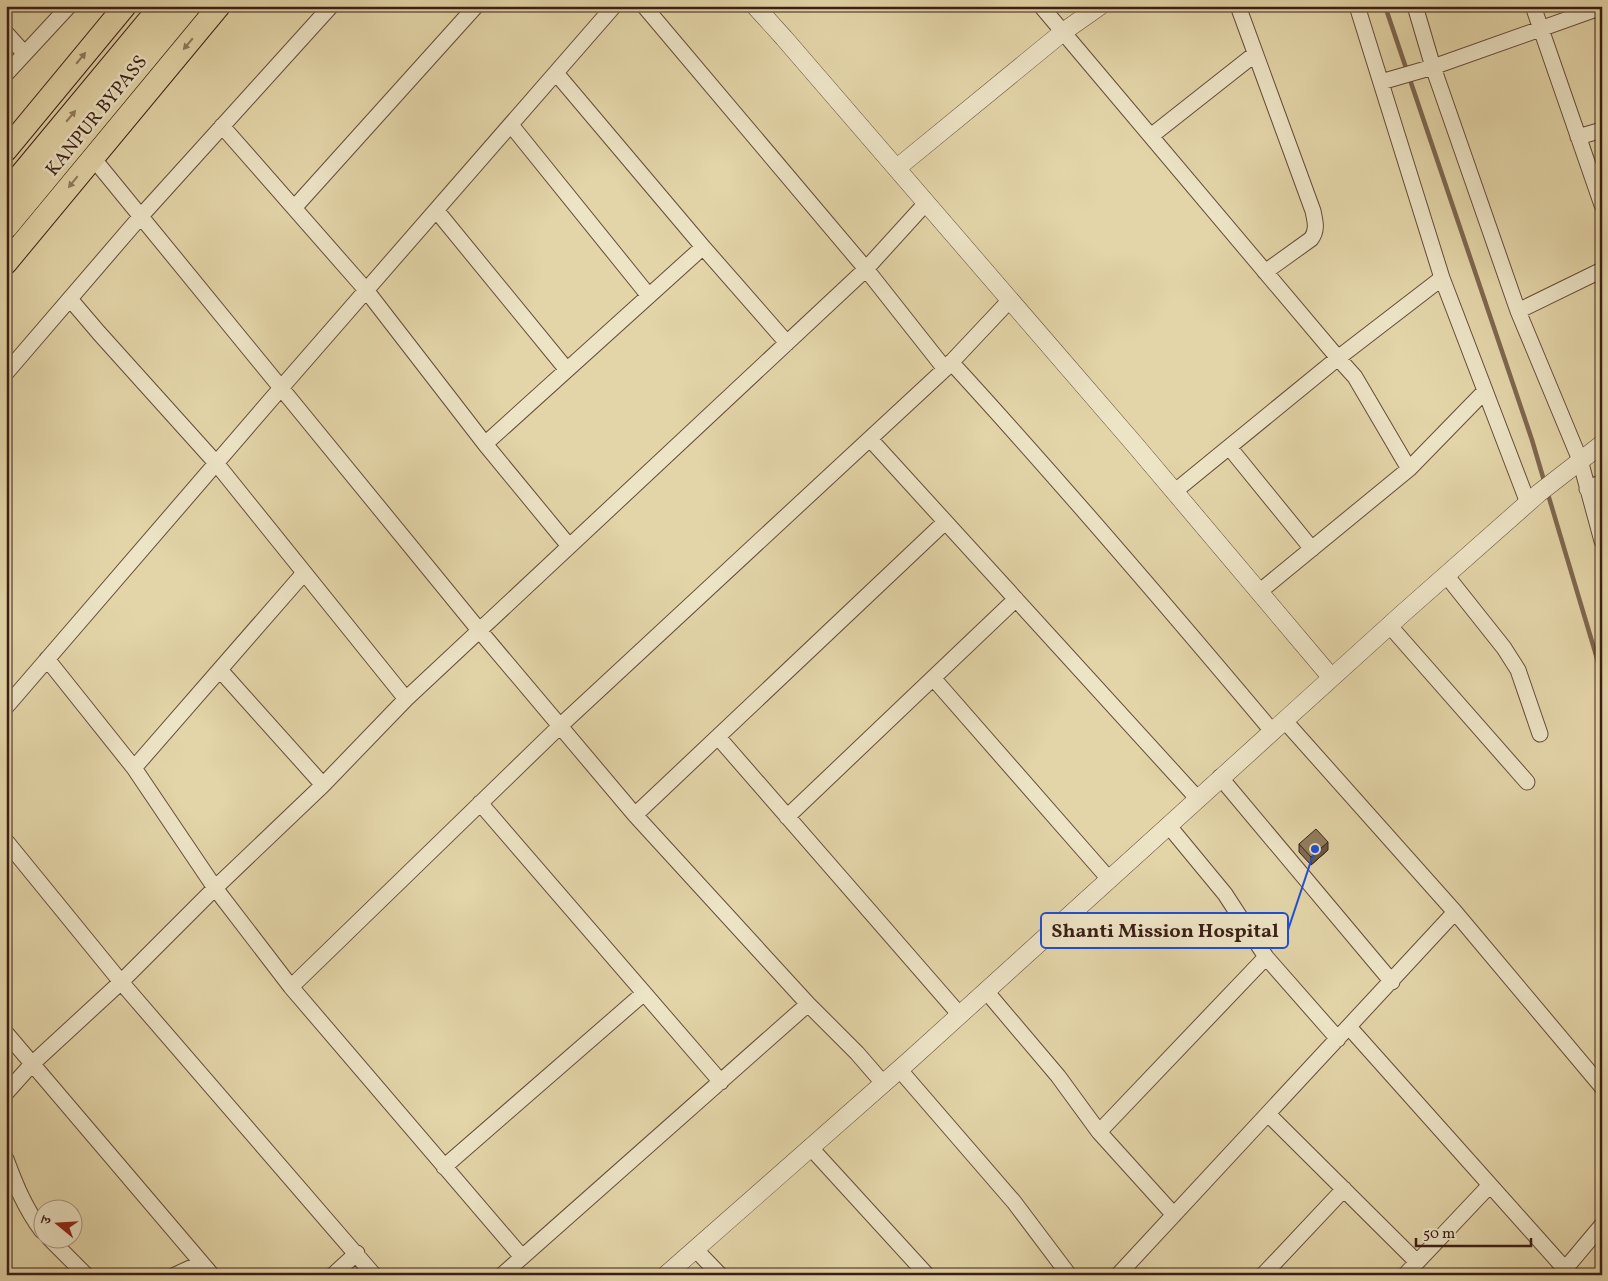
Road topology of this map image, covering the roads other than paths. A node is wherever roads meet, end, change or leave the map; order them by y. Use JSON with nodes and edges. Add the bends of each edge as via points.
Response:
{"nodes":[{"id":1,"x":69,"y":6,"type":"edge"},
{"id":2,"x":125,"y":6,"type":"edge"},
{"id":3,"x":162,"y":6,"type":"edge"},
{"id":4,"x":188,"y":6,"type":"edge"},
{"id":5,"x":220,"y":6,"type":"edge"},
{"id":6,"x":331,"y":6,"type":"edge"},
{"id":7,"x":476,"y":6,"type":"edge"},
{"id":8,"x":614,"y":6,"type":"edge"},
{"id":9,"x":644,"y":6,"type":"edge"},
{"id":10,"x":755,"y":6,"type":"edge"},
{"id":11,"x":1041,"y":6,"type":"edge"},
{"id":12,"x":1100,"y":6,"type":"edge"},
{"id":13,"x":1238,"y":6,"type":"edge"},
{"id":14,"x":1357,"y":6,"type":"edge"},
{"id":15,"x":1415,"y":6,"type":"edge"},
{"id":16,"x":1533,"y":6,"type":"edge"},
{"id":17,"x":1602,"y":7,"type":"edge"},
{"id":18,"x":1540,"y":29,"type":"junction"},
{"id":19,"x":1063,"y":32,"type":"junction"},
{"id":20,"x":6,"y":34,"type":"edge"},
{"id":21,"x":24,"y":53,"type":"junction"},
{"id":22,"x":1255,"y":54,"type":"junction"},
{"id":23,"x":1429,"y":68,"type":"junction"},
{"id":24,"x":556,"y":73,"type":"junction"},
{"id":25,"x":6,"y":74,"type":"edge"},
{"id":26,"x":1386,"y":80,"type":"junction"},
{"id":27,"x":511,"y":125,"type":"junction"},
{"id":28,"x":222,"y":126,"type":"junction"},
{"id":29,"x":1602,"y":130,"type":"edge"},
{"id":30,"x":1151,"y":136,"type":"junction"},
{"id":31,"x":1578,"y":137,"type":"junction"},
{"id":32,"x":6,"y":150,"type":"edge"},
{"id":33,"x":93,"y":158,"type":"junction"},
{"id":34,"x":896,"y":168,"type":"junction"},
{"id":35,"x":6,"y":194,"type":"edge"},
{"id":36,"x":926,"y":203,"type":"junction"},
{"id":37,"x":1602,"y":205,"type":"edge"},
{"id":38,"x":294,"y":208,"type":"junction"},
{"id":39,"x":436,"y":210,"type":"junction"},
{"id":40,"x":141,"y":216,"type":"junction"},
{"id":41,"x":6,"y":226,"type":"edge"},
{"id":42,"x":703,"y":247,"type":"junction"},
{"id":43,"x":6,"y":263,"type":"edge"},
{"id":44,"x":866,"y":269,"type":"junction"},
{"id":45,"x":1602,"y":270,"type":"edge"},
{"id":46,"x":1266,"y":272,"type":"junction"},
{"id":47,"x":1442,"y":278,"type":"junction"},
{"id":48,"x":366,"y":290,"type":"junction"},
{"id":49,"x":649,"y":296,"type":"junction"},
{"id":50,"x":70,"y":299,"type":"junction"},
{"id":51,"x":1009,"y":301,"type":"junction"},
{"id":52,"x":1518,"y":311,"type":"junction"},
{"id":53,"x":787,"y":343,"type":"junction"},
{"id":54,"x":1338,"y":358,"type":"junction"},
{"id":55,"x":948,"y":366,"type":"junction"},
{"id":56,"x":567,"y":370,"type":"junction"},
{"id":57,"x":6,"y":373,"type":"edge"},
{"id":58,"x":281,"y":388,"type":"junction"},
{"id":59,"x":1485,"y":391,"type":"junction"},
{"id":60,"x":870,"y":439,"type":"junction"},
{"id":61,"x":485,"y":444,"type":"junction"},
{"id":62,"x":1602,"y":444,"type":"edge"},
{"id":63,"x":1229,"y":447,"type":"junction"},
{"id":64,"x":1578,"y":461,"type":"junction"},
{"id":65,"x":216,"y":463,"type":"junction"},
{"id":66,"x":1410,"y":469,"type":"junction"},
{"id":67,"x":1602,"y":482,"type":"edge"},
{"id":68,"x":1587,"y":489,"type":"junction"},
{"id":69,"x":1174,"y":492,"type":"junction"},
{"id":70,"x":1533,"y":498,"type":"junction"},
{"id":71,"x":945,"y":522,"type":"junction"},
{"id":72,"x":1602,"y":541,"type":"edge"},
{"id":73,"x":569,"y":546,"type":"junction"},
{"id":74,"x":1312,"y":549,"type":"junction"},
{"id":75,"x":304,"y":573,"type":"junction"},
{"id":76,"x":1446,"y":575,"type":"junction"},
{"id":77,"x":1259,"y":592,"type":"junction"},
{"id":78,"x":1016,"y":599,"type":"junction"},
{"id":79,"x":1389,"y":625,"type":"junction"},
{"id":80,"x":479,"y":630,"type":"junction"},
{"id":81,"x":47,"y":659,"type":"junction"},
{"id":82,"x":220,"y":670,"type":"junction"},
{"id":83,"x":933,"y":678,"type":"junction"},
{"id":84,"x":1331,"y":678,"type":"junction"},
{"id":85,"x":406,"y":699,"type":"junction"},
{"id":86,"x":6,"y":706,"type":"edge"},
{"id":87,"x":1278,"y":725,"type":"junction"},
{"id":88,"x":560,"y":726,"type":"junction"},
{"id":89,"x":1540,"y":734,"type":"dead end"},
{"id":90,"x":718,"y":737,"type":"junction"},
{"id":91,"x":134,"y":768,"type":"junction"},
{"id":92,"x":1220,"y":777,"type":"junction"},
{"id":93,"x":1527,"y":782,"type":"dead end"},
{"id":94,"x":323,"y":785,"type":"junction"},
{"id":95,"x":1197,"y":798,"type":"junction"},
{"id":96,"x":480,"y":803,"type":"junction"},
{"id":97,"x":635,"y":815,"type":"junction"},
{"id":98,"x":787,"y":817,"type":"junction"},
{"id":99,"x":1168,"y":825,"type":"junction"},
{"id":100,"x":6,"y":842,"type":"edge"},
{"id":101,"x":1109,"y":879,"type":"junction"},
{"id":102,"x":215,"y":888,"type":"junction"},
{"id":103,"x":1455,"y":912,"type":"junction"},
{"id":104,"x":1266,"y":957,"type":"junction"},
{"id":105,"x":121,"y":982,"type":"junction"},
{"id":106,"x":1392,"y":982,"type":"junction"},
{"id":107,"x":292,"y":987,"type":"junction"},
{"id":108,"x":986,"y":991,"type":"junction"},
{"id":109,"x":644,"y":993,"type":"junction"},
{"id":110,"x":808,"y":1004,"type":"junction"},
{"id":111,"x":960,"y":1014,"type":"junction"},
{"id":112,"x":1349,"y":1027,"type":"junction"},
{"id":113,"x":6,"y":1033,"type":"edge"},
{"id":114,"x":1338,"y":1040,"type":"junction"},
{"id":115,"x":32,"y":1064,"type":"junction"},
{"id":116,"x":899,"y":1069,"type":"junction"},
{"id":117,"x":721,"y":1082,"type":"junction"},
{"id":118,"x":883,"y":1083,"type":"junction"},
{"id":119,"x":1602,"y":1087,"type":"edge"},
{"id":120,"x":6,"y":1093,"type":"edge"},
{"id":121,"x":1268,"y":1114,"type":"junction"},
{"id":122,"x":1099,"y":1132,"type":"junction"},
{"id":123,"x":810,"y":1147,"type":"junction"},
{"id":124,"x":6,"y":1159,"type":"edge"},
{"id":125,"x":444,"y":1167,"type":"junction"},
{"id":126,"x":1490,"y":1184,"type":"junction"},
{"id":127,"x":1344,"y":1189,"type":"junction"},
{"id":128,"x":1174,"y":1215,"type":"junction"},
{"id":129,"x":32,"y":1216,"type":"edge"},
{"id":130,"x":1602,"y":1226,"type":"edge"},
{"id":131,"x":59,"y":1248,"type":"edge"},
{"id":132,"x":695,"y":1249,"type":"junction"},
{"id":133,"x":357,"y":1253,"type":"junction"},
{"id":134,"x":522,"y":1257,"type":"junction"},
{"id":135,"x":1417,"y":1262,"type":"junction"},
{"id":136,"x":201,"y":1263,"type":"junction"},
{"id":137,"x":1562,"y":1272,"type":"edge"},
{"id":138,"x":86,"y":1275,"type":"edge"},
{"id":139,"x":175,"y":1275,"type":"edge"},
{"id":140,"x":212,"y":1275,"type":"edge"},
{"id":141,"x":333,"y":1275,"type":"edge"},
{"id":142,"x":374,"y":1275,"type":"edge"},
{"id":143,"x":502,"y":1275,"type":"edge"},
{"id":144,"x":666,"y":1275,"type":"edge"},
{"id":145,"x":720,"y":1275,"type":"edge"},
{"id":146,"x":927,"y":1275,"type":"edge"},
{"id":147,"x":1069,"y":1275,"type":"edge"},
{"id":148,"x":1118,"y":1275,"type":"edge"},
{"id":149,"x":1263,"y":1275,"type":"edge"},
{"id":150,"x":1405,"y":1275,"type":"edge"}],
"edges":[{"from":1,"to":21,"type":"street"},
{"from":32,"to":2,"type":"main road","one_way":true},
{"from":35,"to":3,"type":"highway","name":"KANPUR BYPASS","one_way":true},
{"from":4,"to":41,"type":"highway","name":"KANPUR BYPASS"},
{"from":5,"to":33,"type":"main road","one_way":true},
{"from":6,"to":28,"type":"street"},
{"from":7,"to":38,"type":"street"},
{"from":8,"to":24,"type":"street"},
{"from":9,"to":44,"type":"street"},
{"from":10,"to":34,"type":"street"},
{"from":11,"to":19,"type":"street"},
{"from":12,"to":19,"type":"street"},
{"from":13,"to":22,"type":"street"},
{"from":14,"to":26,"type":"street"},
{"from":15,"to":23,"type":"street"},
{"from":16,"to":18,"type":"street"},
{"from":17,"to":18,"type":"street"},
{"from":18,"to":23,"type":"street"},
{"from":18,"to":31,"type":"street"},
{"from":19,"to":30,"type":"street"},
{"from":19,"to":34,"type":"street"},
{"from":20,"to":21,"type":"street"},
{"from":21,"to":25,"type":"street"},
{"from":22,"to":30,"type":"street"},
{"from":22,"to":46,"type":"street","via":[[1313,211],[1316,230],[1311,238]]},
{"from":23,"to":26,"type":"street"},
{"from":23,"to":52,"type":"street"},
{"from":24,"to":27,"type":"street"},
{"from":24,"to":42,"type":"street"},
{"from":26,"to":47,"type":"street"},
{"from":27,"to":39,"type":"street"},
{"from":27,"to":49,"type":"street"},
{"from":28,"to":38,"type":"street"},
{"from":28,"to":40,"type":"street"},
{"from":29,"to":31,"type":"street"},
{"from":30,"to":46,"type":"street"},
{"from":31,"to":37,"type":"street"},
{"from":33,"to":40,"type":"street"},
{"from":33,"to":43,"type":"main road","one_way":true},
{"from":34,"to":36,"type":"street"},
{"from":36,"to":44,"type":"street"},
{"from":36,"to":51,"type":"street"},
{"from":38,"to":48,"type":"street"},
{"from":39,"to":48,"type":"street"},
{"from":39,"to":56,"type":"street"},
{"from":40,"to":50,"type":"street"},
{"from":40,"to":58,"type":"street"},
{"from":42,"to":49,"type":"street"},
{"from":42,"to":53,"type":"street"},
{"from":44,"to":53,"type":"street"},
{"from":44,"to":55,"type":"street"},
{"from":45,"to":52,"type":"street"},
{"from":46,"to":54,"type":"street"},
{"from":47,"to":54,"type":"street"},
{"from":47,"to":59,"type":"street"},
{"from":48,"to":58,"type":"street"},
{"from":48,"to":61,"type":"street"},
{"from":49,"to":56,"type":"street"},
{"from":50,"to":57,"type":"street"},
{"from":50,"to":65,"type":"street"},
{"from":51,"to":55,"type":"street"},
{"from":51,"to":69,"type":"street"},
{"from":52,"to":64,"type":"street"},
{"from":53,"to":73,"type":"street"},
{"from":54,"to":63,"type":"street"},
{"from":54,"to":66,"type":"street","via":[[1355,378]]},
{"from":55,"to":60,"type":"street"},
{"from":55,"to":87,"type":"street","via":[[1026,443]]},
{"from":56,"to":61,"type":"street"},
{"from":58,"to":65,"type":"street"},
{"from":58,"to":80,"type":"street"},
{"from":59,"to":66,"type":"street"},
{"from":59,"to":70,"type":"street"},
{"from":60,"to":71,"type":"street"},
{"from":60,"to":88,"type":"street"},
{"from":61,"to":73,"type":"street"},
{"from":62,"to":64,"type":"street"},
{"from":63,"to":69,"type":"street"},
{"from":63,"to":74,"type":"street"},
{"from":64,"to":68,"type":"street"},
{"from":64,"to":70,"type":"street"},
{"from":65,"to":75,"type":"street"},
{"from":65,"to":81,"type":"street"},
{"from":66,"to":74,"type":"street"},
{"from":67,"to":68,"type":"street"},
{"from":68,"to":72,"type":"street"},
{"from":69,"to":77,"type":"street"},
{"from":70,"to":76,"type":"street"},
{"from":71,"to":78,"type":"street"},
{"from":71,"to":90,"type":"street"},
{"from":73,"to":80,"type":"street"},
{"from":74,"to":77,"type":"street"},
{"from":75,"to":82,"type":"street"},
{"from":75,"to":85,"type":"street"},
{"from":76,"to":79,"type":"street"},
{"from":76,"to":89,"type":"street","via":[[1515,665]]},
{"from":77,"to":84,"type":"street"},
{"from":78,"to":83,"type":"street"},
{"from":78,"to":95,"type":"street"},
{"from":79,"to":84,"type":"street"},
{"from":79,"to":93,"type":"street"},
{"from":80,"to":85,"type":"street"},
{"from":80,"to":88,"type":"street"},
{"from":81,"to":86,"type":"street"},
{"from":81,"to":91,"type":"street"},
{"from":82,"to":91,"type":"street"},
{"from":82,"to":94,"type":"street"},
{"from":83,"to":98,"type":"street"},
{"from":83,"to":101,"type":"street"},
{"from":84,"to":87,"type":"street"},
{"from":85,"to":94,"type":"street"},
{"from":87,"to":92,"type":"street"},
{"from":87,"to":103,"type":"street"},
{"from":88,"to":96,"type":"street"},
{"from":88,"to":97,"type":"street"},
{"from":90,"to":97,"type":"street"},
{"from":90,"to":98,"type":"street"},
{"from":91,"to":102,"type":"street"},
{"from":92,"to":95,"type":"street"},
{"from":92,"to":106,"type":"street"},
{"from":94,"to":102,"type":"street"},
{"from":95,"to":99,"type":"street"},
{"from":96,"to":107,"type":"street"},
{"from":96,"to":109,"type":"street"},
{"from":97,"to":110,"type":"street"},
{"from":98,"to":111,"type":"street"},
{"from":99,"to":101,"type":"street"},
{"from":99,"to":104,"type":"street","via":[[1225,894]]},
{"from":100,"to":105,"type":"street"},
{"from":101,"to":108,"type":"street"},
{"from":102,"to":105,"type":"street"},
{"from":102,"to":107,"type":"street"},
{"from":103,"to":106,"type":"street"},
{"from":103,"to":119,"type":"street"},
{"from":104,"to":114,"type":"street"},
{"from":104,"to":122,"type":"street"},
{"from":105,"to":115,"type":"street"},
{"from":105,"to":133,"type":"street"},
{"from":106,"to":112,"type":"street"},
{"from":107,"to":125,"type":"street"},
{"from":108,"to":111,"type":"street"},
{"from":108,"to":122,"type":"street","via":[[1058,1076]]},
{"from":109,"to":117,"type":"street"},
{"from":109,"to":125,"type":"street"},
{"from":110,"to":117,"type":"street"},
{"from":110,"to":118,"type":"street"},
{"from":111,"to":116,"type":"street"},
{"from":112,"to":114,"type":"street"},
{"from":112,"to":126,"type":"street"},
{"from":113,"to":115,"type":"street"},
{"from":114,"to":121,"type":"street"},
{"from":115,"to":120,"type":"street"},
{"from":115,"to":136,"type":"street"},
{"from":116,"to":118,"type":"street"},
{"from":116,"to":147,"type":"street","via":[[1014,1202]]},
{"from":117,"to":134,"type":"street"},
{"from":118,"to":123,"type":"street"},
{"from":121,"to":127,"type":"street"},
{"from":121,"to":128,"type":"street"},
{"from":122,"to":128,"type":"street"},
{"from":123,"to":132,"type":"street"},
{"from":123,"to":146,"type":"street"},
{"from":124,"to":129,"type":"street","via":[[20,1197]]},
{"from":125,"to":134,"type":"street"},
{"from":126,"to":135,"type":"street"},
{"from":126,"to":137,"type":"street"},
{"from":127,"to":135,"type":"street"},
{"from":127,"to":149,"type":"street"},
{"from":128,"to":148,"type":"street"},
{"from":130,"to":137,"type":"street"},
{"from":131,"to":138,"type":"street"},
{"from":132,"to":144,"type":"street"},
{"from":132,"to":145,"type":"street"},
{"from":133,"to":141,"type":"street"},
{"from":133,"to":142,"type":"street"},
{"from":134,"to":143,"type":"street"},
{"from":135,"to":150,"type":"street"},
{"from":136,"to":139,"type":"street"},
{"from":136,"to":140,"type":"street"}]}
